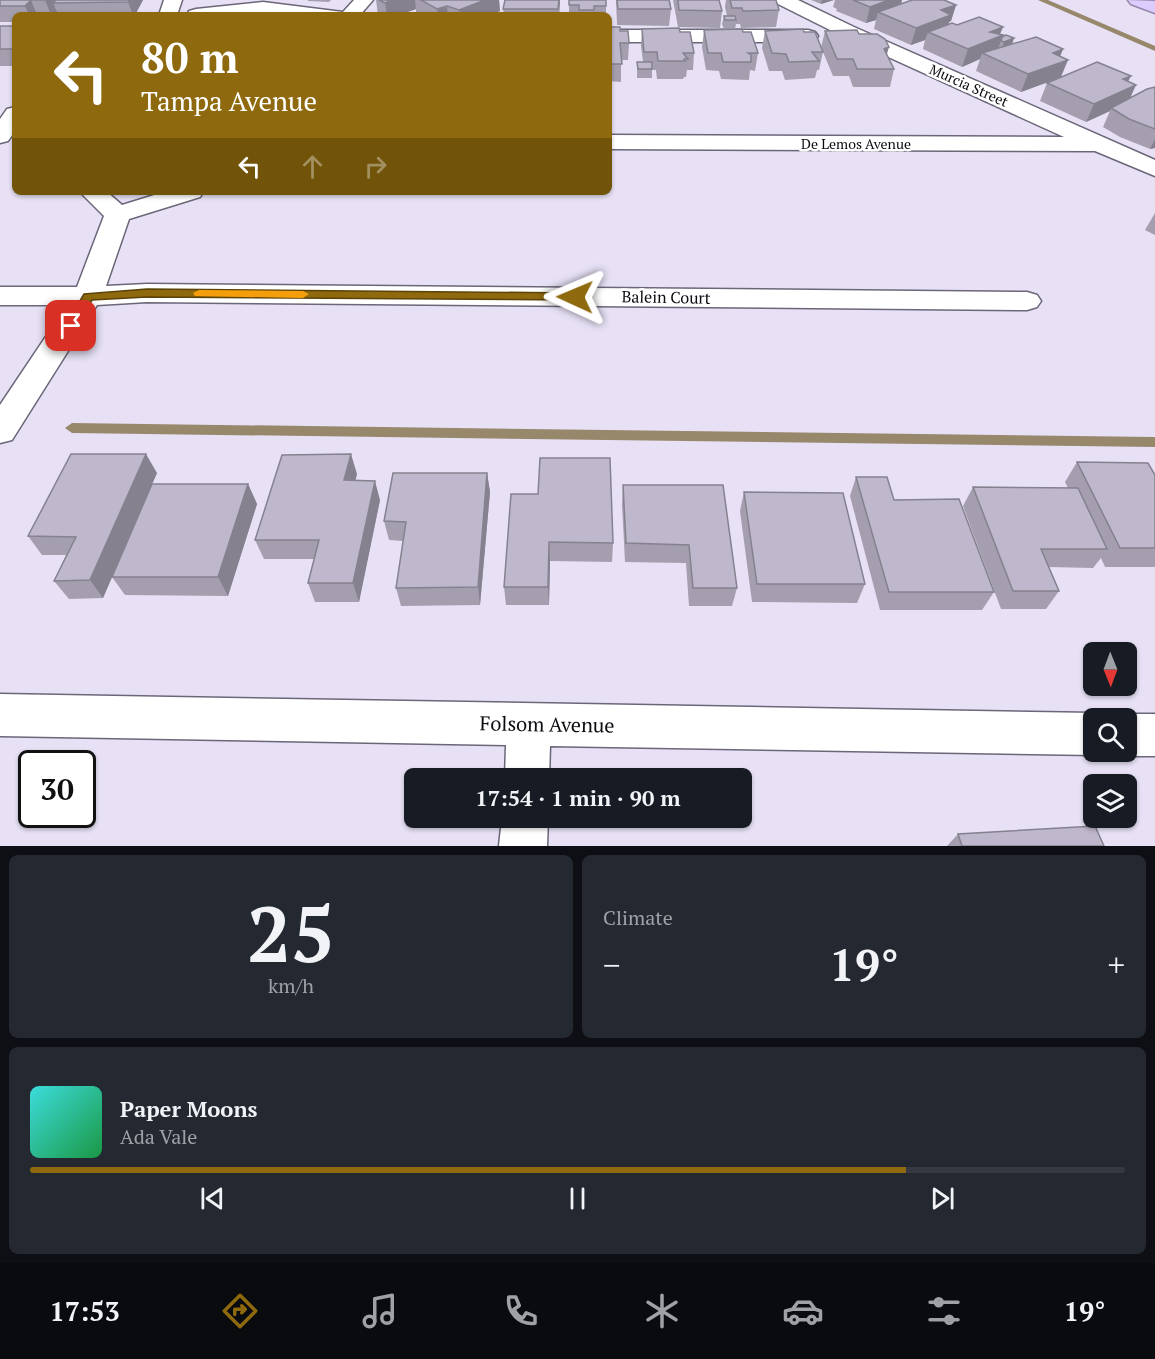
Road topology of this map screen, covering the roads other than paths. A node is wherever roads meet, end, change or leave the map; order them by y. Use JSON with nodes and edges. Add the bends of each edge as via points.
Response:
{"nodes":[{"id":1,"x":364,"y":0,"type":"edge"},
{"id":2,"x":784,"y":0,"type":"edge"},
{"id":3,"x":1137,"y":0,"type":"edge"},
{"id":4,"x":1155,"y":7,"type":"edge"},
{"id":5,"x":225,"y":12,"type":"edge"},
{"id":6,"x":305,"y":12,"type":"edge"},
{"id":7,"x":354,"y":12,"type":"edge"},
{"id":8,"x":847,"y":31,"type":"junction"},
{"id":9,"x":612,"y":36,"type":"edge"},
{"id":10,"x":12,"y":118,"type":"edge"},
{"id":11,"x":0,"y":136,"type":"edge"},
{"id":12,"x":612,"y":142,"type":"edge"},
{"id":13,"x":1102,"y":144,"type":"junction"},
{"id":14,"x":1155,"y":169,"type":"edge"},
{"id":15,"x":96,"y":195,"type":"edge"},
{"id":16,"x":181,"y":195,"type":"edge"},
{"id":17,"x":118,"y":214,"type":"junction"},
{"id":18,"x":0,"y":296,"type":"edge"},
{"id":19,"x":88,"y":296,"type":"junction"},
{"id":20,"x":1027,"y":301,"type":"dead end"},
{"id":21,"x":0,"y":431,"type":"edge"},
{"id":22,"x":0,"y":715,"type":"edge"},
{"id":23,"x":529,"y":724,"type":"junction"},
{"id":24,"x":1083,"y":734,"type":"edge"},
{"id":25,"x":1137,"y":735,"type":"edge"},
{"id":26,"x":1155,"y":735,"type":"edge"},
{"id":27,"x":527,"y":768,"type":"edge"},
{"id":28,"x":525,"y":828,"type":"edge"},
{"id":29,"x":524,"y":846,"type":"edge"}],
"edges":[{"from":1,"to":7,"type":"street"},
{"from":2,"to":8,"type":"street","name":"Murcia Street"},
{"from":3,"to":4,"type":"highway"},
{"from":5,"to":6,"type":"street","via":[[263,8]]},
{"from":8,"to":9,"type":"street","via":[[801,37]]},
{"from":8,"to":13,"type":"street","name":"Murcia Street"},
{"from":10,"to":11,"type":"street"},
{"from":12,"to":13,"type":"street","name":"De Lemos Avenue"},
{"from":13,"to":14,"type":"street","name":"Murcia Street"},
{"from":15,"to":17,"type":"street"},
{"from":16,"to":17,"type":"street"},
{"from":17,"to":19,"type":"street"},
{"from":18,"to":19,"type":"street","name":"Balein Court"},
{"from":19,"to":20,"type":"street","name":"Balein Court","via":[[147,293]]},
{"from":19,"to":21,"type":"street"},
{"from":22,"to":23,"type":"street","name":"Folsom Avenue"},
{"from":23,"to":24,"type":"street","name":"Folsom Avenue"},
{"from":23,"to":27,"type":"street"},
{"from":25,"to":26,"type":"street"},
{"from":28,"to":29,"type":"street"}]}
